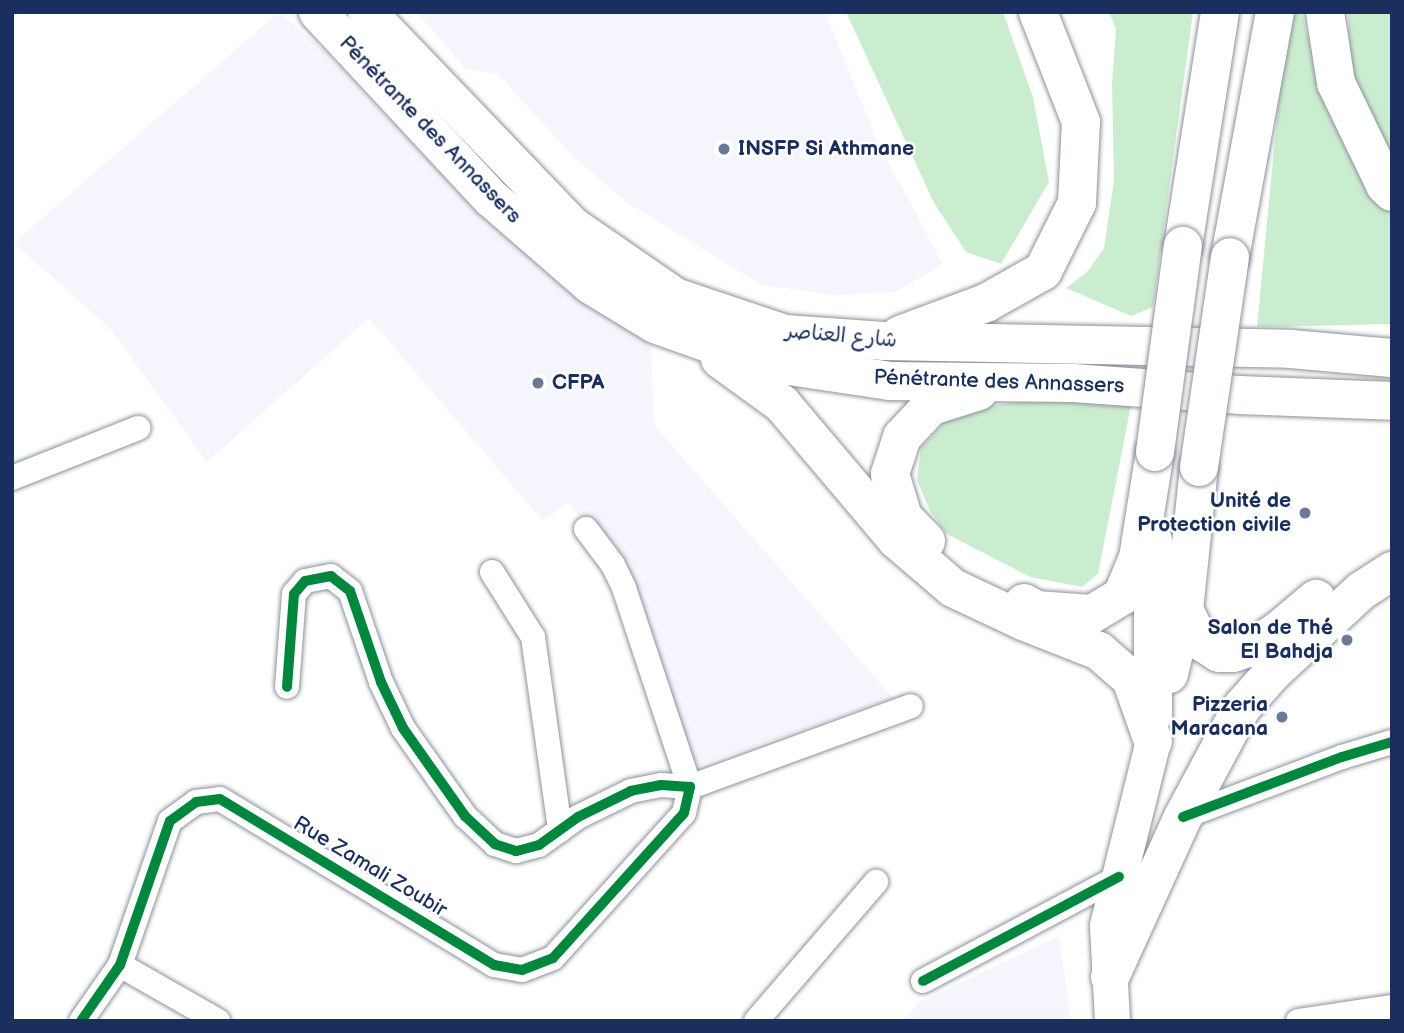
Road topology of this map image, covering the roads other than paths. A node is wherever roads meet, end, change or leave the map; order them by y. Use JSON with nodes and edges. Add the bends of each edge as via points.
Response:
{"nodes":[{"id":1,"x":317,"y":12,"type":"edge"},
{"id":2,"x":368,"y":12,"type":"edge"},
{"id":3,"x":1038,"y":12,"type":"edge"},
{"id":4,"x":1220,"y":12,"type":"edge"},
{"id":5,"x":1275,"y":12,"type":"edge"},
{"id":6,"x":1325,"y":12,"type":"edge"},
{"id":7,"x":1392,"y":192,"type":"edge"},
{"id":8,"x":679,"y":333,"type":"junction"},
{"id":9,"x":884,"y":341,"type":"junction"},
{"id":10,"x":1392,"y":358,"type":"edge"},
{"id":11,"x":1007,"y":383,"type":"junction"},
{"id":12,"x":1239,"y":395,"type":"junction"},
{"id":13,"x":1392,"y":401,"type":"edge"},
{"id":14,"x":138,"y":428,"type":"dead end"},
{"id":15,"x":1392,"y":429,"type":"edge"},
{"id":16,"x":1155,"y":452,"type":"junction"},
{"id":17,"x":12,"y":478,"type":"edge"},
{"id":18,"x":586,"y":529,"type":"dead end"},
{"id":19,"x":1392,"y":546,"type":"edge"},
{"id":20,"x":1392,"y":571,"type":"edge"},
{"id":21,"x":492,"y":572,"type":"dead end"},
{"id":22,"x":1184,"y":610,"type":"junction"},
{"id":23,"x":287,"y":687,"type":"dead end"},
{"id":24,"x":911,"y":706,"type":"dead end"},
{"id":25,"x":1153,"y":741,"type":"junction"},
{"id":26,"x":1392,"y":742,"type":"edge"},
{"id":27,"x":690,"y":787,"type":"junction"},
{"id":28,"x":1183,"y":817,"type":"junction"},
{"id":29,"x":560,"y":830,"type":"junction"},
{"id":30,"x":1119,"y":877,"type":"junction"},
{"id":31,"x":876,"y":882,"type":"dead end"},
{"id":32,"x":120,"y":965,"type":"junction"},
{"id":33,"x":923,"y":981,"type":"dead end"},
{"id":34,"x":1111,"y":1003,"type":"edge"},
{"id":35,"x":1392,"y":1007,"type":"edge"},
{"id":36,"x":81,"y":1021,"type":"edge"},
{"id":37,"x":218,"y":1021,"type":"edge"},
{"id":38,"x":756,"y":1021,"type":"edge"},
{"id":39,"x":1298,"y":1021,"type":"edge"}],
"edges":[{"from":1,"to":8,"type":"highway","name":"Pénétrante des Annassers","via":[[492,199],[591,285],[655,324]]},
{"from":2,"to":9,"type":"highway","name":"شارع العناصر","via":[[572,226],[675,297],[785,334]]},
{"from":3,"to":9,"type":"highway","via":[[1081,122],[1077,203],[1043,271],[986,303]]},
{"from":4,"to":16,"type":"highway","bridge":true},
{"from":5,"to":22,"type":"highway","bridge":true,"via":[[1230,257],[1199,467]]},
{"from":6,"to":7,"type":"highway","via":[[1336,83]]},
{"from":8,"to":11,"type":"highway","name":"Pénétrante des Annassers","via":[[762,362],[890,380]]},
{"from":8,"to":25,"type":"highway","via":[[782,404],[896,539],[953,589],[1099,651],[1131,679]]},
{"from":9,"to":10,"type":"highway","name":"شارع العناصر","via":[[1291,349]]},
{"from":11,"to":12,"type":"highway","name":"Pénétrante des Annassers"},
{"from":11,"to":16,"type":"highway","via":[[930,406],[902,437],[890,474],[903,517],[936,552],[1036,610],[1092,614],[1122,596],[1138,558]]},
{"from":12,"to":13,"type":"highway","name":"Pénétrante des Annassers"},
{"from":12,"to":15,"type":"highway"},
{"from":14,"to":17,"type":"street"},
{"from":16,"to":25,"type":"highway"},
{"from":18,"to":27,"type":"street","via":[[624,587]]},
{"from":19,"to":22,"type":"highway","via":[[1278,631],[1233,653],[1219,653],[1200,640]]},
{"from":20,"to":28,"type":"highway","via":[[1361,591],[1242,707]]},
{"from":21,"to":29,"type":"street","via":[[533,637]]},
{"from":22,"to":25,"type":"highway"},
{"from":23,"to":29,"type":"street","via":[[294,594],[305,581],[331,576],[350,592],[381,682],[403,728],[465,816],[495,844],[516,851],[539,845]]},
{"from":24,"to":27,"type":"street"},
{"from":25,"to":30,"type":"main road"},
{"from":26,"to":28,"type":"street"},
{"from":27,"to":29,"type":"street","via":[[661,785],[631,791]]},
{"from":27,"to":32,"type":"street","name":"Rue Zamali Zoubir","via":[[684,813],[553,958],[522,970],[494,965],[220,799],[196,802],[170,821]]},
{"from":28,"to":34,"type":"highway"},
{"from":30,"to":33,"type":"street"},
{"from":30,"to":34,"type":"main road","via":[[1107,925]]},
{"from":31,"to":38,"type":"street"},
{"from":32,"to":36,"type":"street","name":"Rue Zamali Zoubir"},
{"from":32,"to":37,"type":"street"},
{"from":35,"to":39,"type":"street"}]}
